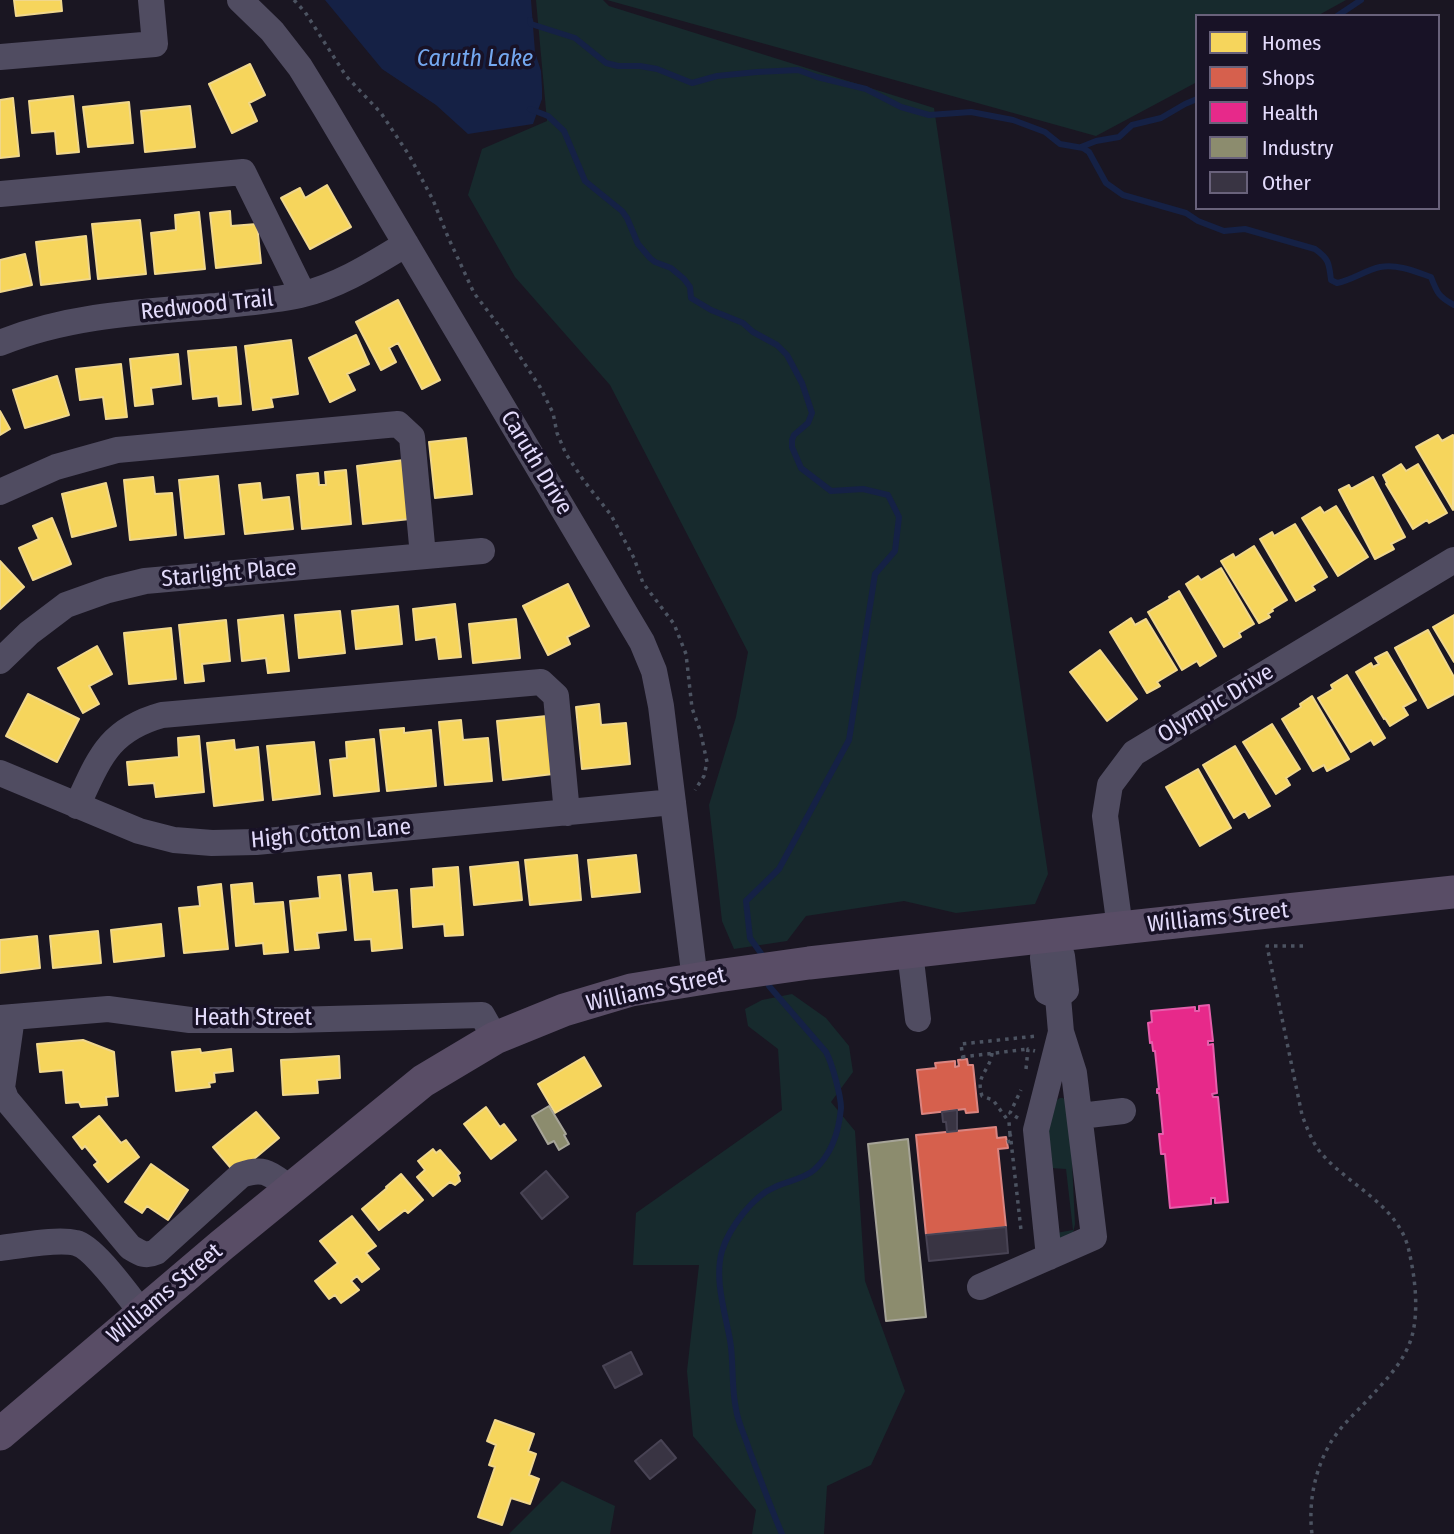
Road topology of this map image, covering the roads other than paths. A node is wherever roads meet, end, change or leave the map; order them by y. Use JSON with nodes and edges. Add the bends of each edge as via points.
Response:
{"nodes":[{"id":1,"x":151,"y":0,"type":"edge"},
{"id":2,"x":240,"y":0,"type":"edge"},
{"id":3,"x":0,"y":57,"type":"edge"},
{"id":4,"x":0,"y":194,"type":"edge"},
{"id":5,"x":406,"y":244,"type":"junction"},
{"id":6,"x":303,"y":294,"type":"junction"},
{"id":7,"x":0,"y":343,"type":"edge"},
{"id":8,"x":0,"y":492,"type":"edge"},
{"id":9,"x":482,"y":551,"type":"dead end"},
{"id":10,"x":423,"y":556,"type":"junction"},
{"id":11,"x":1454,"y":560,"type":"edge"},
{"id":12,"x":0,"y":661,"type":"edge"},
{"id":13,"x":0,"y":773,"type":"edge"},
{"id":14,"x":673,"y":802,"type":"junction"},
{"id":15,"x":77,"y":806,"type":"junction"},
{"id":16,"x":567,"y":813,"type":"junction"},
{"id":17,"x":1454,"y":892,"type":"edge"},
{"id":18,"x":1120,"y":928,"type":"junction"},
{"id":19,"x":1051,"y":944,"type":"junction"},
{"id":20,"x":910,"y":952,"type":"junction"},
{"id":21,"x":695,"y":980,"type":"junction"},
{"id":22,"x":6,"y":1017,"type":"edge"},
{"id":23,"x":918,"y":1019,"type":"dead end"},
{"id":24,"x":1053,"y":1034,"type":"junction"},
{"id":25,"x":495,"y":1038,"type":"junction"},
{"id":26,"x":1123,"y":1111,"type":"dead end"},
{"id":27,"x":1080,"y":1116,"type":"junction"},
{"id":28,"x":290,"y":1189,"type":"junction"},
{"id":29,"x":0,"y":1248,"type":"edge"},
{"id":30,"x":1049,"y":1257,"type":"junction"},
{"id":31,"x":980,"y":1287,"type":"dead end"},
{"id":32,"x":142,"y":1313,"type":"junction"},
{"id":33,"x":0,"y":1434,"type":"edge"}],
"edges":[{"from":1,"to":3,"type":"street","via":[[155,44]]},
{"from":2,"to":5,"type":"street","name":"Caruth Drive","via":[[300,67]]},
{"from":4,"to":6,"type":"street","via":[[243,172]]},
{"from":5,"to":6,"type":"street","name":"Redwood Trail","via":[[338,282]]},
{"from":5,"to":14,"type":"street","name":"Caruth Drive","via":[[642,642],[661,706]]},
{"from":6,"to":7,"type":"street","name":"Redwood Trail","via":[[101,316],[45,327]]},
{"from":8,"to":10,"type":"street","via":[[56,467],[117,450],[398,424],[412,437]]},
{"from":9,"to":10,"type":"street","name":"Starlight Place"},
{"from":10,"to":12,"type":"street","name":"Starlight Place","via":[[145,581],[108,590],[66,605]]},
{"from":11,"to":18,"type":"street","name":"Olympic Drive","via":[[1134,753],[1110,785],[1105,816]]},
{"from":13,"to":15,"type":"street","name":"High Cotton Lane"},
{"from":14,"to":16,"type":"street","name":"High Cotton Lane"},
{"from":14,"to":21,"type":"street","name":"Caruth Drive"},
{"from":15,"to":16,"type":"street","name":"High Cotton Lane","via":[[139,831],[212,843]]},
{"from":15,"to":16,"type":"street","via":[[112,742],[134,725],[162,715],[541,682],[555,696]]},
{"from":17,"to":18,"type":"main road","name":"Williams Street"},
{"from":18,"to":19,"type":"main road","name":"Williams Street"},
{"from":19,"to":20,"type":"main road","name":"Williams Street"},
{"from":19,"to":24,"type":"street","via":[[1062,956]]},
{"from":20,"to":21,"type":"main road","name":"Williams Street"},
{"from":20,"to":23,"type":"street"},
{"from":21,"to":25,"type":"main road","name":"Williams Street","via":[[631,990]]},
{"from":22,"to":25,"type":"street","name":"Heath Street","via":[[108,1009],[190,1020],[482,1015]]},
{"from":22,"to":28,"type":"street","via":[[2,1088],[6,1099],[130,1247],[141,1254],[156,1252],[251,1171],[265,1171]]},
{"from":24,"to":27,"type":"street","via":[[1074,1073]]},
{"from":24,"to":30,"type":"street","via":[[1036,1130]]},
{"from":25,"to":28,"type":"main road","name":"Williams Street","via":[[423,1081]]},
{"from":26,"to":27,"type":"street"},
{"from":27,"to":30,"type":"street","via":[[1094,1237]]},
{"from":28,"to":32,"type":"main road","name":"Williams Street"},
{"from":29,"to":32,"type":"street","via":[[76,1243],[89,1250]]},
{"from":30,"to":31,"type":"street"},
{"from":32,"to":33,"type":"main road","name":"Williams Street"}]}
